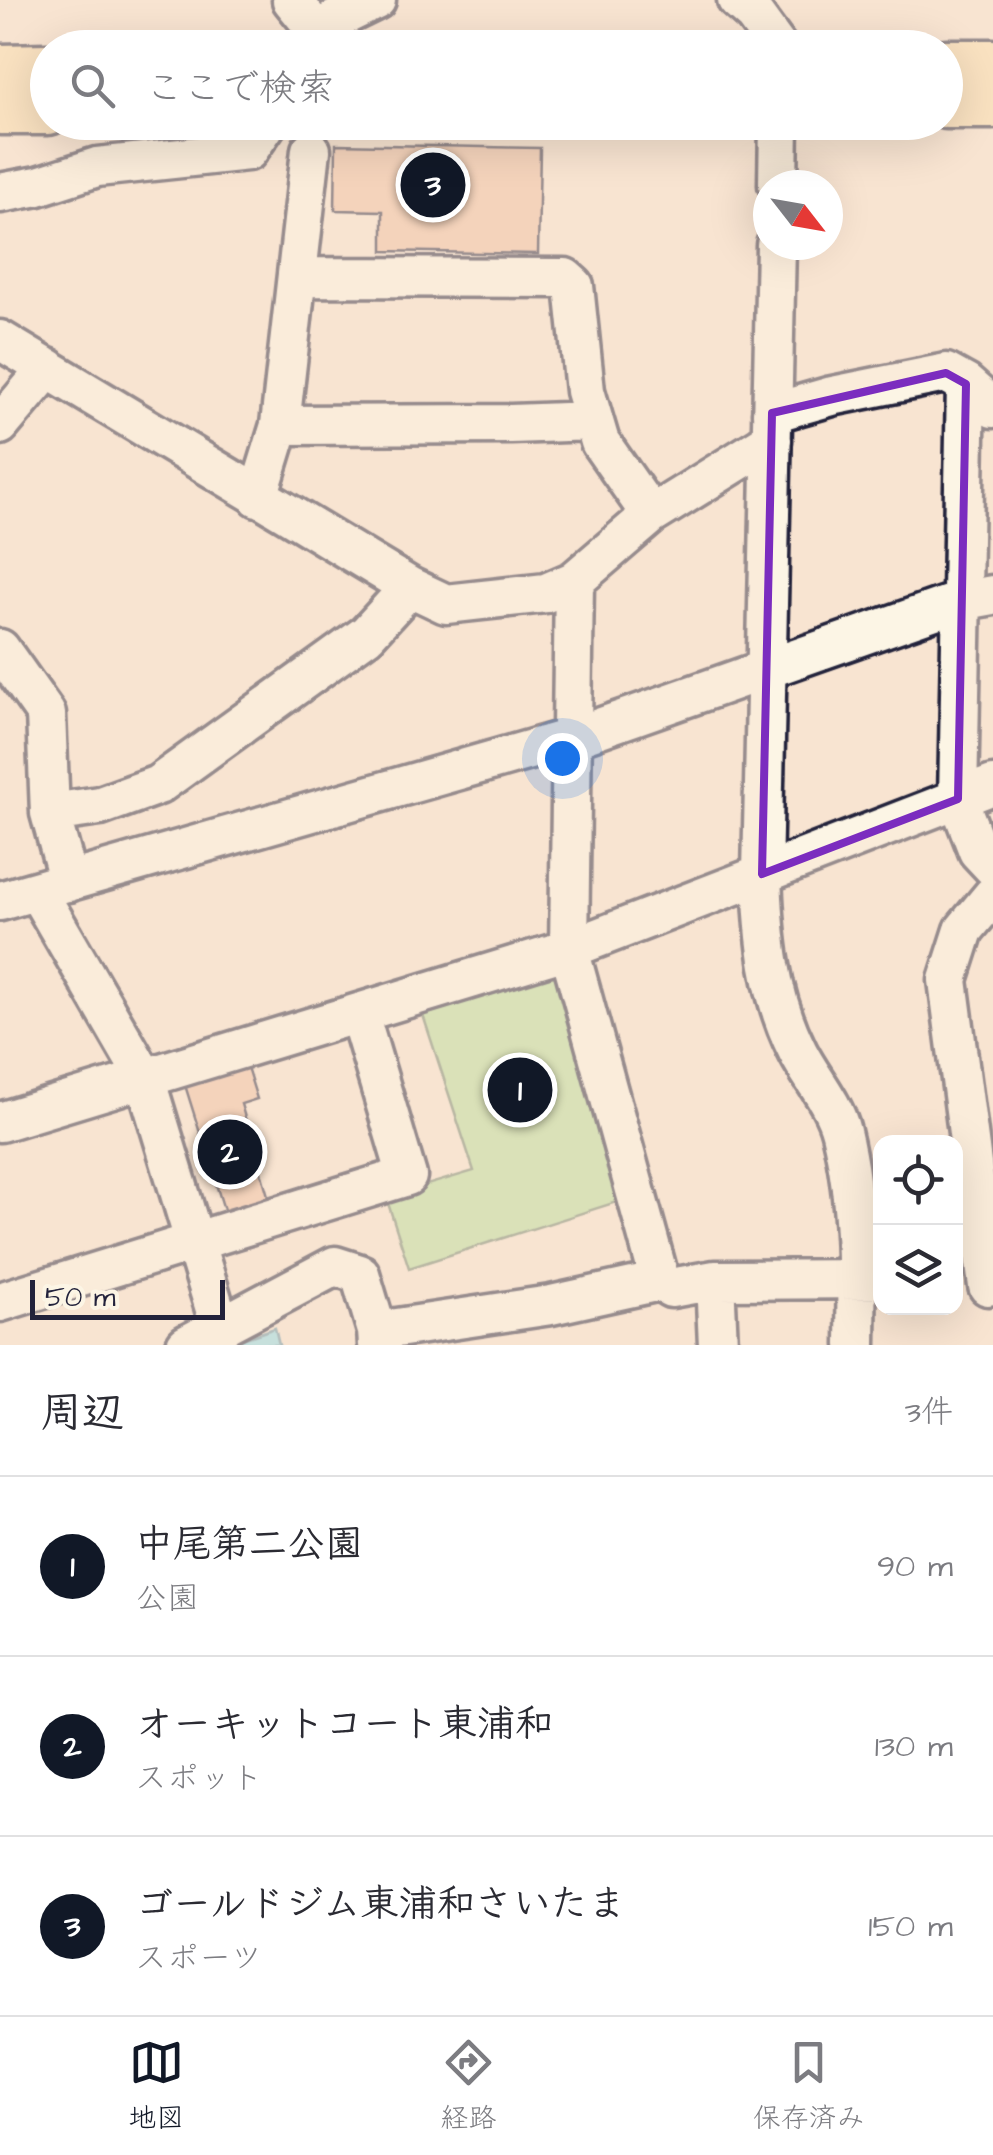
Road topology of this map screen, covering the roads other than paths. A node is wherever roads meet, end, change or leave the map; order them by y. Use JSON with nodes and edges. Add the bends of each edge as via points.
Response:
{"nodes":[{"id":1,"x":292,"y":0,"type":"edge"},
{"id":2,"x":376,"y":0,"type":"edge"},
{"id":3,"x":737,"y":0,"type":"edge"},
{"id":4,"x":311,"y":30,"type":"edge"},
{"id":5,"x":326,"y":30,"type":"edge"},
{"id":6,"x":765,"y":30,"type":"edge"},
{"id":7,"x":963,"y":64,"type":"edge"},
{"id":8,"x":993,"y":64,"type":"edge"},
{"id":9,"x":30,"y":68,"type":"edge"},
{"id":10,"x":0,"y":69,"type":"edge"},
{"id":11,"x":963,"y":104,"type":"edge"},
{"id":12,"x":993,"y":104,"type":"edge"},
{"id":13,"x":0,"y":110,"type":"edge"},
{"id":14,"x":30,"y":110,"type":"edge"},
{"id":15,"x":256,"y":140,"type":"edge"},
{"id":16,"x":779,"y":140,"type":"edge"},
{"id":17,"x":311,"y":150,"type":"dead end"},
{"id":18,"x":778,"y":170,"type":"edge"},
{"id":19,"x":0,"y":193,"type":"edge"},
{"id":20,"x":776,"y":260,"type":"edge"},
{"id":21,"x":297,"y":277,"type":"junction"},
{"id":22,"x":0,"y":340,"type":"edge"},
{"id":23,"x":48,"y":368,"type":"junction"},
{"id":24,"x":979,"y":396,"type":"edge"},
{"id":25,"x":594,"y":420,"type":"junction"},
{"id":26,"x":280,"y":424,"type":"junction"},
{"id":27,"x":0,"y":426,"type":"edge"},
{"id":28,"x":772,"y":427,"type":"junction"},
{"id":29,"x":258,"y":497,"type":"junction"},
{"id":30,"x":651,"y":515,"type":"junction"},
{"id":31,"x":574,"y":581,"type":"junction"},
{"id":32,"x":410,"y":588,"type":"junction"},
{"id":33,"x":976,"y":598,"type":"edge"},
{"id":34,"x":0,"y":649,"type":"edge"},
{"id":35,"x":767,"y":667,"type":"junction"},
{"id":36,"x":572,"y":738,"type":"junction"},
{"id":37,"x":993,"y":785,"type":"edge"},
{"id":38,"x":958,"y":799,"type":"junction"},
{"id":39,"x":50,"y":813,"type":"junction"},
{"id":40,"x":993,"y":866,"type":"edge"},
{"id":41,"x":762,"y":874,"type":"junction"},
{"id":42,"x":53,"y":886,"type":"junction"},
{"id":43,"x":993,"y":895,"type":"edge"},
{"id":44,"x":0,"y":901,"type":"edge"},
{"id":45,"x":569,"y":949,"type":"junction"},
{"id":46,"x":360,"y":1014,"type":"junction"},
{"id":47,"x":145,"y":1078,"type":"junction"},
{"id":48,"x":0,"y":1122,"type":"edge"},
{"id":49,"x":192,"y":1243,"type":"junction"},
{"id":50,"x":869,"y":1278,"type":"edge"},
{"id":51,"x":660,"y":1280,"type":"junction"},
{"id":52,"x":714,"y":1280,"type":"junction"},
{"id":53,"x":979,"y":1285,"type":"edge"},
{"id":54,"x":0,"y":1302,"type":"edge"},
{"id":55,"x":220,"y":1329,"type":"junction"},
{"id":56,"x":378,"y":1338,"type":"edge"},
{"id":57,"x":186,"y":1345,"type":"edge"},
{"id":58,"x":718,"y":1345,"type":"edge"},
{"id":59,"x":856,"y":1345,"type":"edge"}],
"edges":[{"from":1,"to":4,"type":"street"},
{"from":2,"to":5,"type":"street","via":[[332,20]]},
{"from":3,"to":6,"type":"street"},
{"from":7,"to":8,"type":"main road"},
{"from":9,"to":10,"type":"main road"},
{"from":11,"to":12,"type":"main road"},
{"from":13,"to":14,"type":"main road"},
{"from":15,"to":19,"type":"street","via":[[248,151],[97,166]]},
{"from":16,"to":18,"type":"street"},
{"from":17,"to":21,"type":"street"},
{"from":20,"to":28,"type":"street"},
{"from":21,"to":25,"type":"street","via":[[564,278],[574,286],[584,392]]},
{"from":21,"to":26,"type":"street"},
{"from":22,"to":23,"type":"street"},
{"from":23,"to":27,"type":"street"},
{"from":23,"to":29,"type":"street"},
{"from":24,"to":28,"type":"street","via":[[946,372],[832,396]]},
{"from":24,"to":33,"type":"street"},
{"from":25,"to":26,"type":"street"},
{"from":25,"to":30,"type":"street","via":[[600,442]]},
{"from":26,"to":29,"type":"street"},
{"from":28,"to":30,"type":"street"},
{"from":28,"to":35,"type":"street"},
{"from":29,"to":32,"type":"street"},
{"from":30,"to":31,"type":"street"},
{"from":31,"to":32,"type":"street","via":[[546,593],[446,604]]},
{"from":31,"to":36,"type":"street"},
{"from":32,"to":39,"type":"street","via":[[367,634],[158,785],[100,806]]},
{"from":33,"to":35,"type":"street"},
{"from":33,"to":38,"type":"street"},
{"from":34,"to":39,"type":"street","via":[[46,714]]},
{"from":35,"to":36,"type":"street"},
{"from":35,"to":41,"type":"street"},
{"from":36,"to":42,"type":"street"},
{"from":36,"to":45,"type":"street"},
{"from":37,"to":38,"type":"street"},
{"from":38,"to":40,"type":"street","via":[[978,851]]},
{"from":38,"to":41,"type":"street"},
{"from":39,"to":42,"type":"street"},
{"from":41,"to":45,"type":"street"},
{"from":41,"to":50,"type":"street","via":[[772,984],[796,1050],[840,1128]]},
{"from":42,"to":44,"type":"street"},
{"from":42,"to":47,"type":"street"},
{"from":43,"to":53,"type":"street","via":[[964,930],[948,980]]},
{"from":45,"to":46,"type":"street"},
{"from":45,"to":51,"type":"street"},
{"from":46,"to":47,"type":"street"},
{"from":46,"to":49,"type":"street","via":[[407,1176]]},
{"from":47,"to":48,"type":"street"},
{"from":47,"to":49,"type":"street"},
{"from":49,"to":54,"type":"street"},
{"from":49,"to":55,"type":"street"},
{"from":50,"to":52,"type":"street"},
{"from":50,"to":59,"type":"street"},
{"from":51,"to":52,"type":"street","via":[[671,1288]]},
{"from":51,"to":56,"type":"street"},
{"from":52,"to":58,"type":"street"},
{"from":55,"to":56,"type":"street","via":[[335,1266],[360,1274]]},
{"from":55,"to":57,"type":"street"}]}
